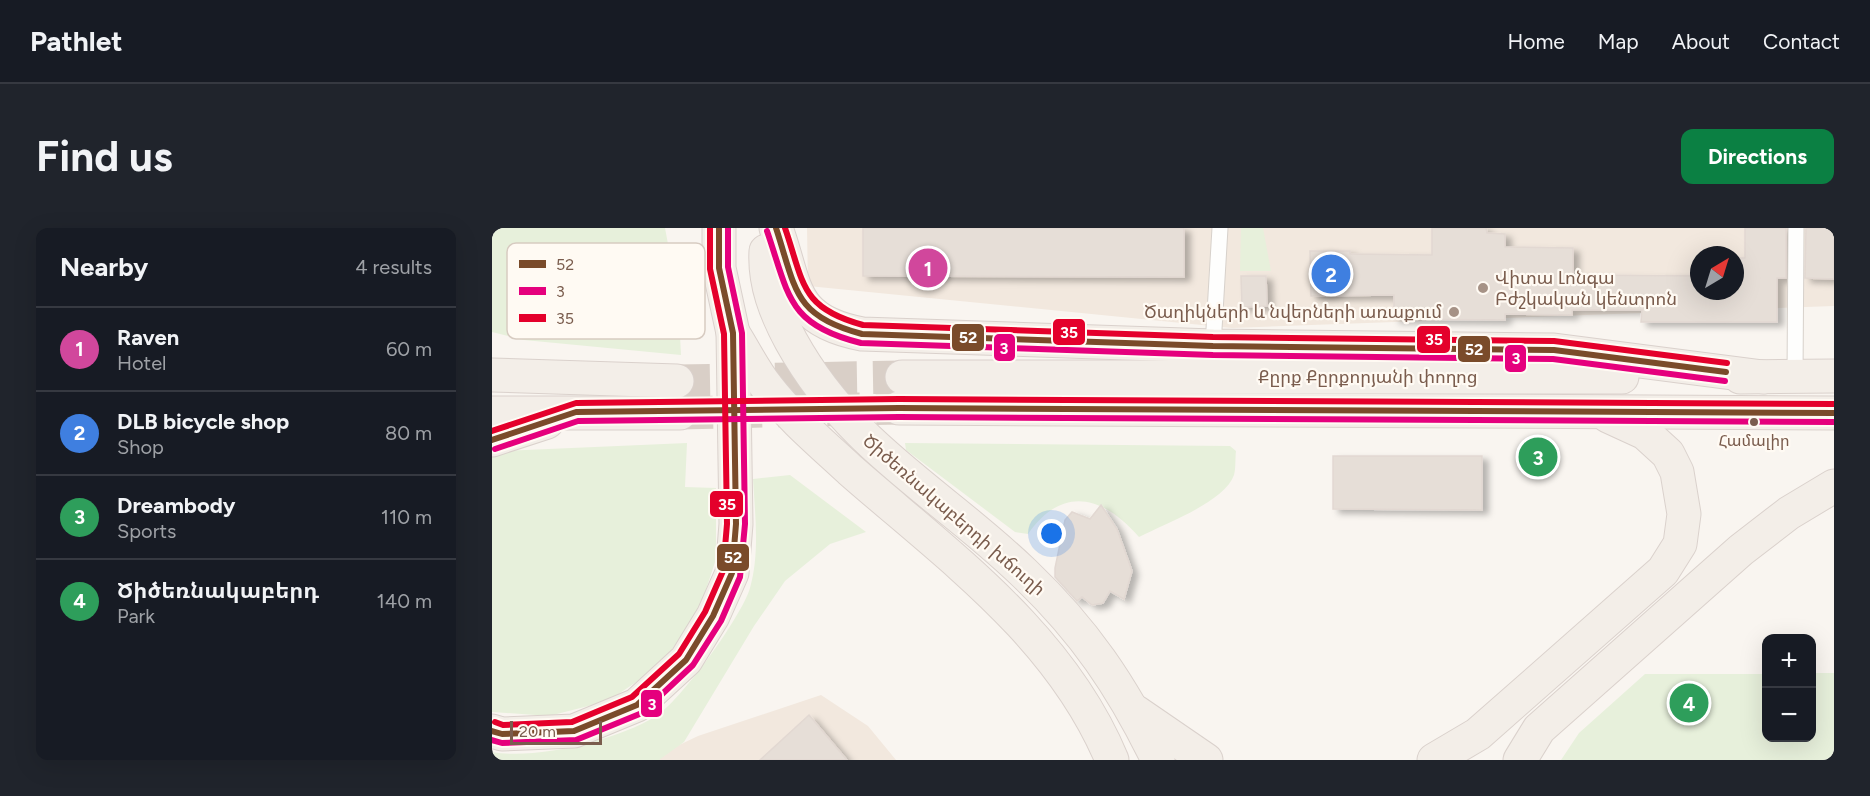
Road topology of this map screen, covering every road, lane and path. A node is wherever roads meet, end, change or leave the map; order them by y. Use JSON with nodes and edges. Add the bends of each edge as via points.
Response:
{"nodes":[{"id":1,"x":702,"y":228,"type":"edge"},
{"id":2,"x":719,"y":228,"type":"edge"},
{"id":3,"x":767,"y":228,"type":"edge"},
{"id":4,"x":776,"y":228,"type":"edge"},
{"id":5,"x":1220,"y":228,"type":"edge"},
{"id":6,"x":1796,"y":228,"type":"edge"},
{"id":7,"x":719,"y":268,"type":"junction"},
{"id":8,"x":733,"y":333,"type":"junction"},
{"id":9,"x":1213,"y":346,"type":"junction"},
{"id":10,"x":492,"y":357,"type":"edge"},
{"id":11,"x":492,"y":375,"type":"edge"},
{"id":12,"x":1834,"y":376,"type":"edge"},
{"id":13,"x":1763,"y":377,"type":"junction"},
{"id":14,"x":1795,"y":377,"type":"junction"},
{"id":15,"x":565,"y":378,"type":"junction"},
{"id":16,"x":677,"y":381,"type":"tunnel mouth"},
{"id":17,"x":576,"y":412,"type":"junction"},
{"id":18,"x":492,"y":413,"type":"edge"},
{"id":19,"x":680,"y":413,"type":"tunnel mouth"},
{"id":20,"x":1601,"y":413,"type":"junction"},
{"id":21,"x":1834,"y":413,"type":"edge"},
{"id":22,"x":492,"y":440,"type":"edge"},
{"id":23,"x":1834,"y":486,"type":"edge"},
{"id":24,"x":1133,"y":709,"type":"junction"},
{"id":25,"x":492,"y":731,"type":"edge"},
{"id":26,"x":1112,"y":760,"type":"edge"},
{"id":27,"x":1158,"y":760,"type":"edge"},
{"id":28,"x":1206,"y":760,"type":"edge"},
{"id":29,"x":1434,"y":760,"type":"edge"},
{"id":30,"x":1520,"y":760,"type":"edge"}],
"edges":[{"from":1,"to":7,"type":"main road"},
{"from":2,"to":7,"type":"main road"},
{"from":3,"to":24,"type":"main road","name":"Ծիծեռնակաբերդի խճուղի","via":[[765,264],[774,310],[829,401],[869,442],[1023,572],[1097,652]]},
{"from":4,"to":9,"type":"main road","via":[[787,272],[805,306],[823,321],[844,330],[862,334]]},
{"from":5,"to":9,"type":"lane"},
{"from":6,"to":14,"type":"lane"},
{"from":7,"to":8,"type":"main road"},
{"from":8,"to":25,"type":"main road","via":[[736,524],[732,573],[697,643],[686,660],[637,705],[574,731]]},
{"from":8,"to":26,"type":"main road","name":"Ծիծեռնակաբերդի խճուղի","via":[[765,386],[802,427],[993,594],[1032,633],[1063,675]]},
{"from":9,"to":13,"type":"main road","via":[[1554,350]]},
{"from":10,"to":15,"type":"main road"},
{"from":11,"to":15,"type":"main road"},
{"from":12,"to":14,"type":"main road","name":"Քըրք Քըրքորյանի փողոց"},
{"from":13,"to":14,"type":"main road","name":"Քըրք Քըրքորյանի փողոց"},
{"from":13,"to":20,"type":"main road","name":"Քըրք Քըրքորյանի փողոց","via":[[901,393]]},
{"from":15,"to":16,"type":"main road"},
{"from":17,"to":18,"type":"main road"},
{"from":17,"to":19,"type":"main road"},
{"from":17,"to":22,"type":"main road"},
{"from":20,"to":21,"type":"main road","name":"Քըրք Քըրքորյանի փողոց"},
{"from":20,"to":29,"type":"main road","via":[[1645,433],[1668,454],[1677,472],[1684,514],[1680,544],[1663,572],[1487,727]]},
{"from":23,"to":30,"type":"main road","via":[[1788,513],[1741,550],[1539,729]]},
{"from":24,"to":27,"type":"main road","name":"Ծիծեռնակաբերդի խճուղի"},
{"from":24,"to":28,"type":"main road"}]}
